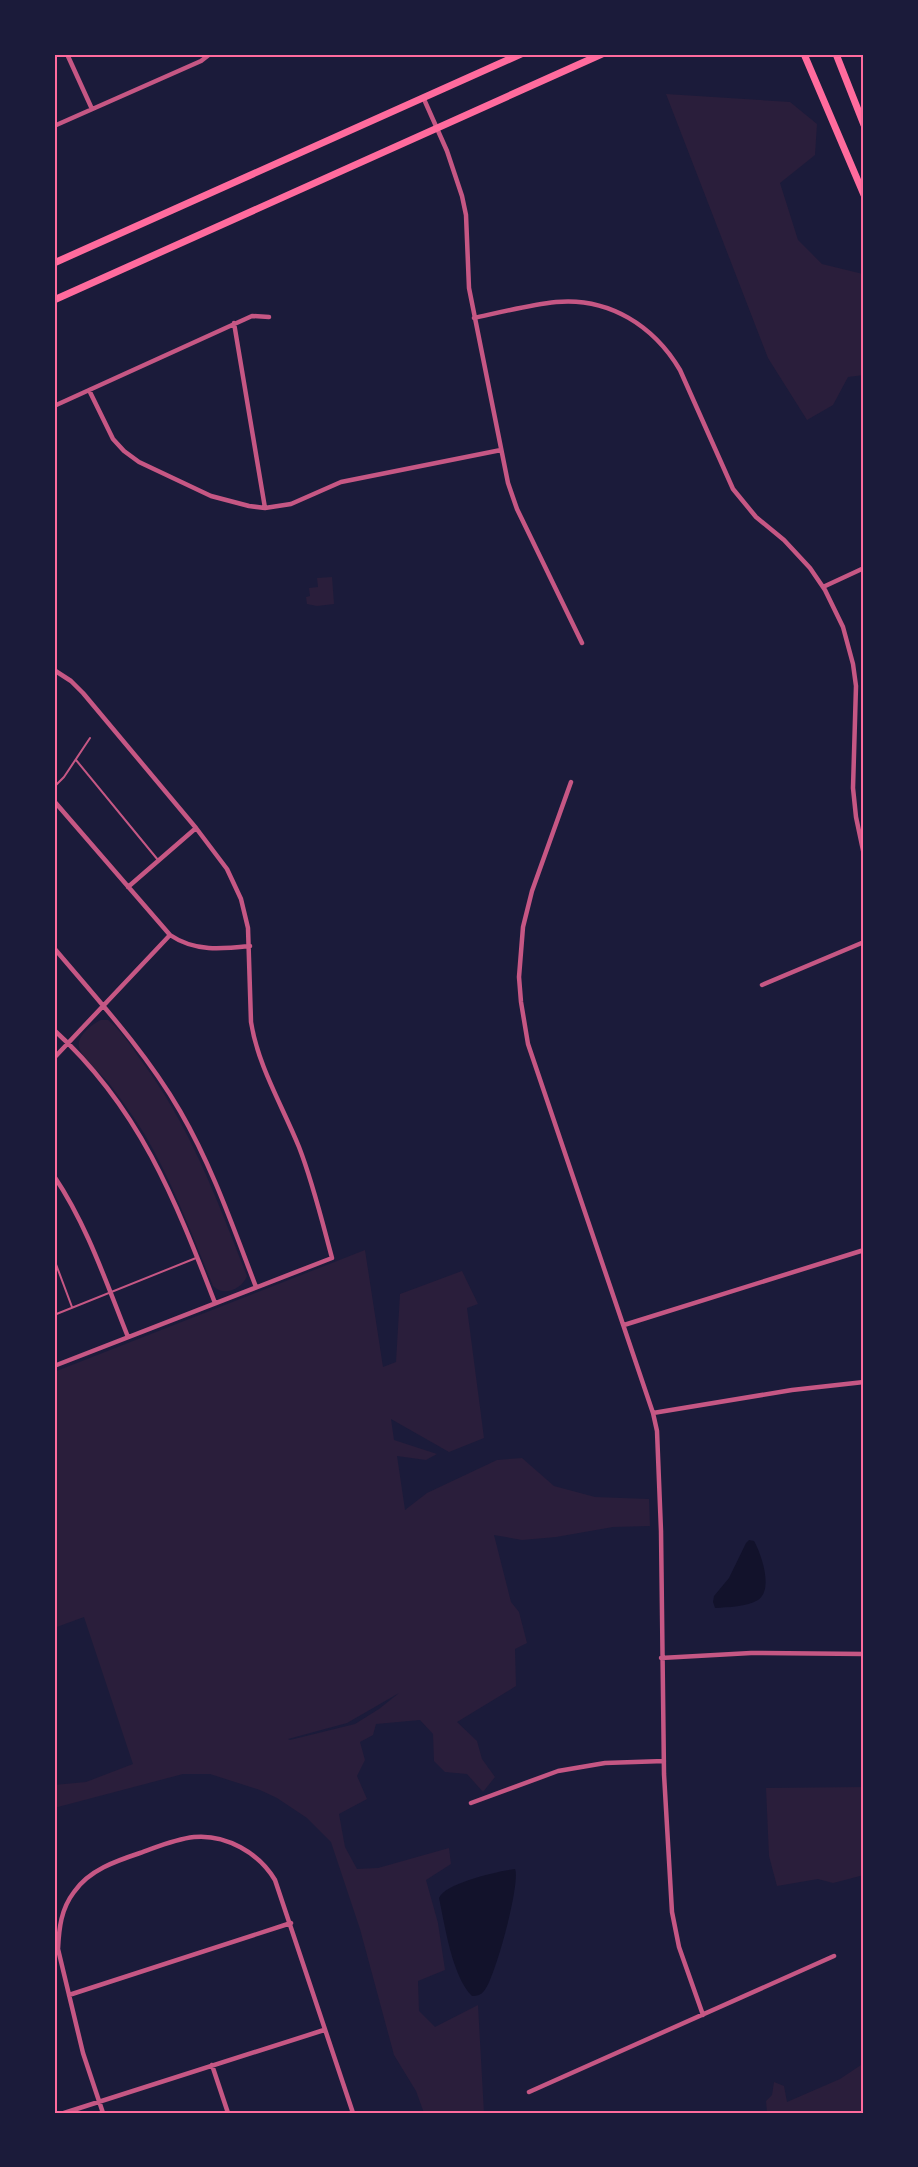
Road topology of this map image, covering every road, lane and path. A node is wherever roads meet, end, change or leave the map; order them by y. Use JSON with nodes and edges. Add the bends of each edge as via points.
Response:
{"nodes":[{"id":1,"x":67,"y":54,"type":"edge"},
{"id":2,"x":210,"y":54,"type":"edge"},
{"id":3,"x":521,"y":54,"type":"edge"},
{"id":4,"x":602,"y":54,"type":"edge"},
{"id":5,"x":804,"y":54,"type":"edge"},
{"id":6,"x":836,"y":54,"type":"edge"},
{"id":7,"x":423,"y":98,"type":"junction"},
{"id":8,"x":92,"y":109,"type":"junction"},
{"id":9,"x":864,"y":125,"type":"edge"},
{"id":10,"x":54,"y":126,"type":"edge"},
{"id":11,"x":438,"y":128,"type":"junction"},
{"id":12,"x":864,"y":195,"type":"edge"},
{"id":13,"x":54,"y":263,"type":"edge"},
{"id":14,"x":54,"y":300,"type":"edge"},
{"id":15,"x":269,"y":317,"type":"dead end"},
{"id":16,"x":474,"y":318,"type":"junction"},
{"id":17,"x":234,"y":323,"type":"junction"},
{"id":18,"x":89,"y":390,"type":"junction"},
{"id":19,"x":54,"y":406,"type":"edge"},
{"id":20,"x":501,"y":450,"type":"junction"},
{"id":21,"x":265,"y":508,"type":"junction"},
{"id":22,"x":864,"y":568,"type":"edge"},
{"id":23,"x":824,"y":587,"type":"junction"},
{"id":24,"x":582,"y":643,"type":"dead end"},
{"id":25,"x":54,"y":670,"type":"edge"},
{"id":26,"x":90,"y":738,"type":"dead end"},
{"id":27,"x":76,"y":760,"type":"junction"},
{"id":28,"x":571,"y":782,"type":"dead end"},
{"id":29,"x":54,"y":787,"type":"edge"},
{"id":30,"x":54,"y":801,"type":"edge"},
{"id":31,"x":196,"y":828,"type":"junction"},
{"id":32,"x":864,"y":855,"type":"edge"},
{"id":33,"x":158,"y":861,"type":"junction"},
{"id":34,"x":128,"y":887,"type":"junction"},
{"id":35,"x":170,"y":935,"type":"junction"},
{"id":36,"x":864,"y":942,"type":"edge"},
{"id":37,"x":250,"y":946,"type":"junction"},
{"id":38,"x":54,"y":948,"type":"edge"},
{"id":39,"x":762,"y":985,"type":"dead end"},
{"id":40,"x":103,"y":1006,"type":"junction"},
{"id":41,"x":54,"y":1030,"type":"edge"},
{"id":42,"x":68,"y":1043,"type":"junction"},
{"id":43,"x":54,"y":1058,"type":"edge"},
{"id":44,"x":54,"y":1176,"type":"edge"},
{"id":45,"x":864,"y":1250,"type":"edge"},
{"id":46,"x":198,"y":1258,"type":"junction"},
{"id":47,"x":54,"y":1259,"type":"edge"},
{"id":48,"x":256,"y":1287,"type":"junction"},
{"id":49,"x":110,"y":1293,"type":"junction"},
{"id":50,"x":215,"y":1303,"type":"junction"},
{"id":51,"x":73,"y":1307,"type":"junction"},
{"id":52,"x":54,"y":1315,"type":"edge"},
{"id":53,"x":624,"y":1324,"type":"junction"},
{"id":54,"x":128,"y":1338,"type":"junction"},
{"id":55,"x":54,"y":1366,"type":"edge"},
{"id":56,"x":864,"y":1382,"type":"edge"},
{"id":57,"x":653,"y":1413,"type":"junction"},
{"id":58,"x":864,"y":1654,"type":"edge"},
{"id":59,"x":661,"y":1659,"type":"junction"},
{"id":60,"x":664,"y":1761,"type":"junction"},
{"id":61,"x":471,"y":1803,"type":"dead end"},
{"id":62,"x":291,"y":1923,"type":"junction"},
{"id":63,"x":834,"y":1956,"type":"dead end"},
{"id":64,"x":69,"y":1995,"type":"junction"},
{"id":65,"x":703,"y":2015,"type":"junction"},
{"id":66,"x":324,"y":2030,"type":"junction"},
{"id":67,"x":212,"y":2065,"type":"junction"},
{"id":68,"x":529,"y":2092,"type":"dead end"},
{"id":69,"x":99,"y":2102,"type":"junction"},
{"id":70,"x":64,"y":2113,"type":"edge"},
{"id":71,"x":103,"y":2113,"type":"edge"},
{"id":72,"x":228,"y":2113,"type":"edge"},
{"id":73,"x":353,"y":2113,"type":"edge"}],
"edges":[{"from":1,"to":8,"type":"street"},
{"from":2,"to":8,"type":"street"},
{"from":3,"to":7,"type":"main road"},
{"from":4,"to":11,"type":"main road"},
{"from":5,"to":12,"type":"main road"},
{"from":6,"to":9,"type":"main road"},
{"from":7,"to":11,"type":"street"},
{"from":7,"to":13,"type":"main road"},
{"from":8,"to":10,"type":"street"},
{"from":11,"to":14,"type":"main road"},
{"from":11,"to":16,"type":"street","via":[[456,172],[466,214]]},
{"from":15,"to":17,"type":"street","via":[[252,316]]},
{"from":16,"to":20,"type":"street"},
{"from":16,"to":23,"type":"street","via":[[542,304],[574,302],[619,312],[648,331],[680,370],[734,489],[756,517],[795,550]]},
{"from":17,"to":18,"type":"street"},
{"from":17,"to":21,"type":"street"},
{"from":18,"to":19,"type":"street"},
{"from":18,"to":21,"type":"street","via":[[113,439],[139,462],[211,496]]},
{"from":20,"to":21,"type":"street","via":[[341,482],[301,502]]},
{"from":20,"to":24,"type":"street","via":[[517,509]]},
{"from":22,"to":23,"type":"street"},
{"from":23,"to":32,"type":"street","via":[[843,627],[853,664],[854,788]]},
{"from":25,"to":31,"type":"street","via":[[82,693]]},
{"from":26,"to":27,"type":"lane"},
{"from":27,"to":29,"type":"lane"},
{"from":27,"to":33,"type":"lane"},
{"from":28,"to":53,"type":"street","via":[[523,927],[521,1002],[528,1044]]},
{"from":30,"to":34,"type":"street"},
{"from":31,"to":33,"type":"street"},
{"from":31,"to":37,"type":"street","via":[[222,860],[235,885],[245,912]]},
{"from":33,"to":34,"type":"street"},
{"from":34,"to":35,"type":"street"},
{"from":35,"to":37,"type":"street","via":[[192,946]]},
{"from":35,"to":40,"type":"street"},
{"from":36,"to":39,"type":"street"},
{"from":37,"to":48,"type":"street","via":[[253,1035],[262,1066],[314,1189],[332,1258]]},
{"from":38,"to":40,"type":"street"},
{"from":40,"to":42,"type":"street"},
{"from":40,"to":48,"type":"street","via":[[180,1111],[210,1170]]},
{"from":41,"to":42,"type":"street"},
{"from":42,"to":43,"type":"street"},
{"from":42,"to":46,"type":"street","via":[[125,1111],[152,1154]]},
{"from":44,"to":49,"type":"street","via":[[78,1216]]},
{"from":45,"to":53,"type":"street"},
{"from":46,"to":49,"type":"lane"},
{"from":46,"to":50,"type":"street"},
{"from":47,"to":51,"type":"lane"},
{"from":48,"to":50,"type":"street"},
{"from":49,"to":51,"type":"lane"},
{"from":49,"to":54,"type":"street"},
{"from":50,"to":54,"type":"street"},
{"from":51,"to":52,"type":"lane"},
{"from":53,"to":57,"type":"street"},
{"from":54,"to":55,"type":"street"},
{"from":56,"to":57,"type":"street"},
{"from":57,"to":59,"type":"street","via":[[661,1531]]},
{"from":58,"to":59,"type":"street","via":[[751,1653]]},
{"from":59,"to":60,"type":"street"},
{"from":60,"to":61,"type":"street","via":[[604,1763],[558,1771]]},
{"from":60,"to":65,"type":"street","via":[[672,1912],[679,1947]]},
{"from":62,"to":64,"type":"street"},
{"from":62,"to":64,"type":"street","via":[[270,1872],[257,1858],[216,1838],[194,1837],[113,1862],[75,1890],[63,1912],[58,1949]]},
{"from":62,"to":66,"type":"street"},
{"from":63,"to":65,"type":"street"},
{"from":64,"to":69,"type":"street"},
{"from":65,"to":68,"type":"street"},
{"from":66,"to":67,"type":"street"},
{"from":66,"to":73,"type":"street"},
{"from":67,"to":69,"type":"street"},
{"from":67,"to":72,"type":"street"},
{"from":69,"to":70,"type":"street"},
{"from":69,"to":71,"type":"street"}]}
